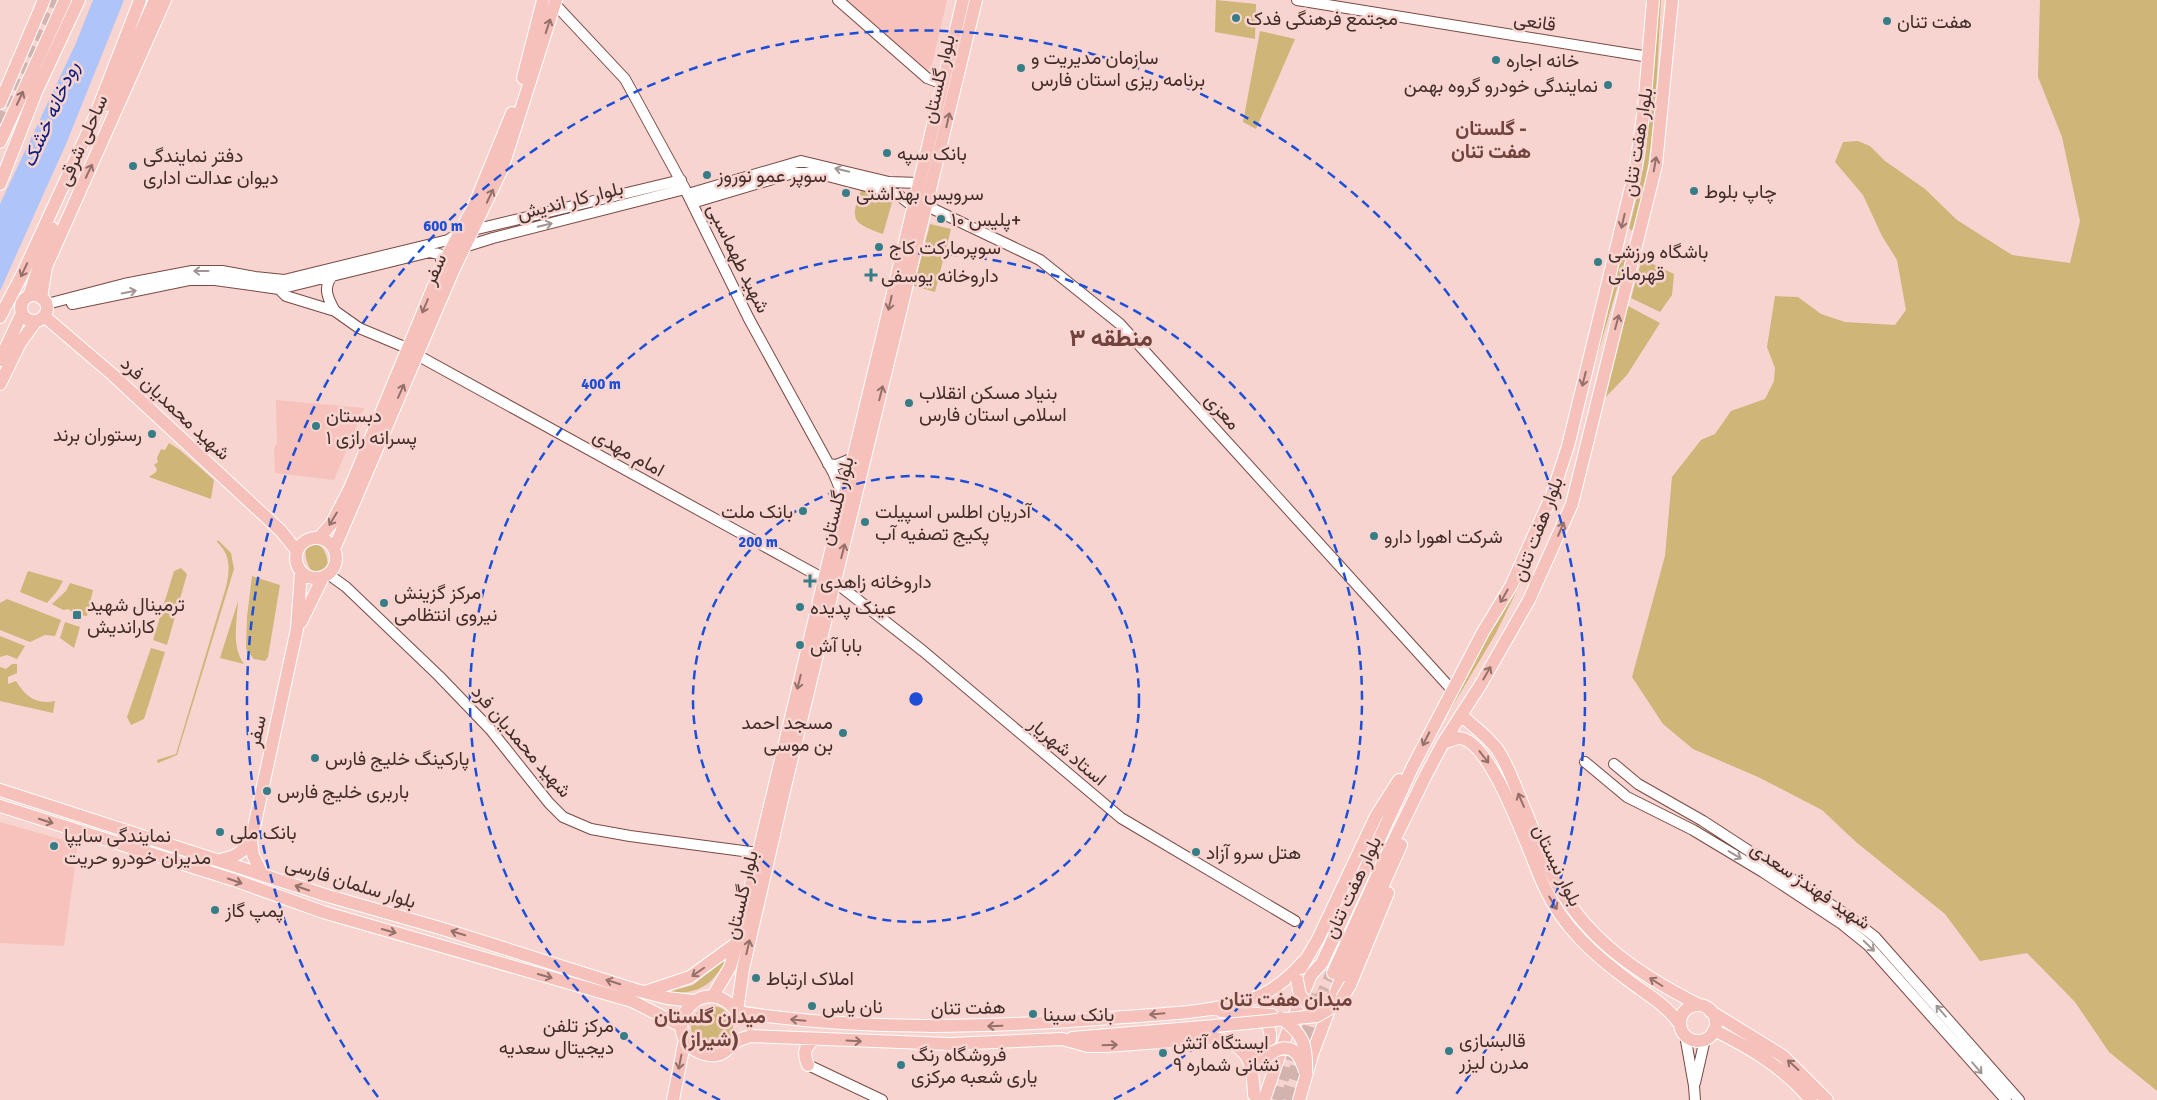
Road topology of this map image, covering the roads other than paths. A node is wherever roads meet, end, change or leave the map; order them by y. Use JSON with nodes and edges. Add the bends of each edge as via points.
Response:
{"nodes":[{"id":1,"x":44,"y":0,"type":"edge"},
{"id":2,"x":65,"y":0,"type":"edge"},
{"id":3,"x":73,"y":0,"type":"edge"},
{"id":4,"x":79,"y":0,"type":"edge"},
{"id":5,"x":140,"y":0,"type":"edge"},
{"id":6,"x":150,"y":0,"type":"edge"},
{"id":7,"x":155,"y":0,"type":"edge"},
{"id":8,"x":165,"y":0,"type":"edge"},
{"id":9,"x":543,"y":0,"type":"edge"},
{"id":10,"x":838,"y":0,"type":"edge"},
{"id":11,"x":963,"y":0,"type":"edge"},
{"id":12,"x":976,"y":0,"type":"edge"},
{"id":13,"x":1297,"y":0,"type":"edge"},
{"id":14,"x":1653,"y":0,"type":"edge"},
{"id":15,"x":1672,"y":0,"type":"edge"},
{"id":16,"x":554,"y":1,"type":"edge"},
{"id":17,"x":147,"y":19,"type":"junction"},
{"id":18,"x":1649,"y":57,"type":"junction"},
{"id":19,"x":32,"y":71,"type":"junction"},
{"id":20,"x":943,"y":84,"type":"junction"},
{"id":21,"x":0,"y":103,"type":"edge"},
{"id":22,"x":0,"y":142,"type":"edge"},
{"id":23,"x":919,"y":183,"type":"junction"},
{"id":24,"x":0,"y":184,"type":"edge"},
{"id":25,"x":888,"y":186,"type":"junction"},
{"id":26,"x":686,"y":191,"type":"junction"},
{"id":27,"x":920,"y":206,"type":"junction"},
{"id":28,"x":473,"y":230,"type":"junction"},
{"id":29,"x":459,"y":233,"type":"junction"},
{"id":30,"x":1618,"y":242,"type":"junction"},
{"id":31,"x":1637,"y":246,"type":"junction"},
{"id":32,"x":464,"y":247,"type":"junction"},
{"id":33,"x":908,"y":256,"type":"junction"},
{"id":34,"x":443,"y":264,"type":"junction"},
{"id":35,"x":334,"y":275,"type":"junction"},
{"id":36,"x":279,"y":289,"type":"junction"},
{"id":37,"x":41,"y":307,"type":"junction"},
{"id":38,"x":335,"y":311,"type":"junction"},
{"id":39,"x":22,"y":314,"type":"junction"},
{"id":40,"x":0,"y":317,"type":"edge"},
{"id":41,"x":412,"y":352,"type":"junction"},
{"id":42,"x":0,"y":360,"type":"edge"},
{"id":43,"x":0,"y":384,"type":"edge"},
{"id":44,"x":853,"y":458,"type":"junction"},
{"id":45,"x":828,"y":464,"type":"junction"},
{"id":46,"x":844,"y":498,"type":"junction"},
{"id":47,"x":281,"y":531,"type":"junction"},
{"id":48,"x":318,"y":538,"type":"junction"},
{"id":49,"x":305,"y":541,"type":"junction"},
{"id":50,"x":334,"y":549,"type":"junction"},
{"id":51,"x":297,"y":551,"type":"junction"},
{"id":52,"x":301,"y":572,"type":"junction"},
{"id":53,"x":326,"y":576,"type":"junction"},
{"id":54,"x":830,"y":581,"type":"junction"},
{"id":55,"x":297,"y":629,"type":"junction"},
{"id":56,"x":809,"y":665,"type":"junction"},
{"id":57,"x":1453,"y":691,"type":"junction"},
{"id":58,"x":1461,"y":715,"type":"junction"},
{"id":59,"x":1477,"y":729,"type":"junction"},
{"id":60,"x":1466,"y":741,"type":"junction"},
{"id":61,"x":1443,"y":743,"type":"junction"},
{"id":62,"x":1585,"y":762,"type":"dead end"},
{"id":63,"x":1614,"y":764,"type":"dead end"},
{"id":64,"x":1412,"y":768,"type":"junction"},
{"id":65,"x":1426,"y":775,"type":"junction"},
{"id":66,"x":0,"y":790,"type":"edge"},
{"id":67,"x":0,"y":806,"type":"edge"},
{"id":68,"x":251,"y":841,"type":"junction"},
{"id":69,"x":758,"y":853,"type":"junction"},
{"id":70,"x":220,"y":860,"type":"junction"},
{"id":71,"x":262,"y":874,"type":"junction"},
{"id":72,"x":1295,"y":922,"type":"dead end"},
{"id":73,"x":736,"y":943,"type":"junction"},
{"id":74,"x":1304,"y":961,"type":"junction"},
{"id":75,"x":730,"y":967,"type":"junction"},
{"id":76,"x":743,"y":969,"type":"junction"},
{"id":77,"x":1341,"y":980,"type":"junction"},
{"id":78,"x":645,"y":992,"type":"junction"},
{"id":79,"x":713,"y":996,"type":"junction"},
{"id":80,"x":667,"y":998,"type":"junction"},
{"id":81,"x":694,"y":1001,"type":"junction"},
{"id":82,"x":1705,"y":1008,"type":"junction"},
{"id":83,"x":1206,"y":1010,"type":"junction"},
{"id":84,"x":737,"y":1012,"type":"junction"},
{"id":85,"x":1256,"y":1013,"type":"junction"},
{"id":86,"x":663,"y":1016,"type":"junction"},
{"id":87,"x":681,"y":1026,"type":"junction"},
{"id":88,"x":1682,"y":1029,"type":"junction"},
{"id":89,"x":1710,"y":1034,"type":"junction"},
{"id":90,"x":685,"y":1039,"type":"junction"},
{"id":91,"x":814,"y":1039,"type":"junction"},
{"id":92,"x":1062,"y":1039,"type":"junction"},
{"id":93,"x":1245,"y":1053,"type":"junction"},
{"id":94,"x":808,"y":1065,"type":"joint"},
{"id":95,"x":1306,"y":1073,"type":"junction"},
{"id":96,"x":1694,"y":1086,"type":"junction"},
{"id":97,"x":1257,"y":1098,"type":"edge"},
{"id":98,"x":673,"y":1100,"type":"edge"},
{"id":99,"x":882,"y":1100,"type":"edge"},
{"id":100,"x":1299,"y":1100,"type":"edge"},
{"id":101,"x":1694,"y":1100,"type":"edge"},
{"id":102,"x":1811,"y":1100,"type":"edge"},
{"id":103,"x":1827,"y":1100,"type":"edge"},
{"id":104,"x":2006,"y":1100,"type":"edge"},
{"id":105,"x":2019,"y":1100,"type":"edge"}],
"edges":[{"from":1,"to":21,"type":"main road"},
{"from":2,"to":19,"type":"main road"},
{"from":3,"to":19,"type":"main road","via":[[45,57]]},
{"from":4,"to":24,"type":"main road","via":[[36,92]]},
{"from":5,"to":40,"type":"main road","one_way":true,"via":[[94,119]]},
{"from":6,"to":17,"type":"main road"},
{"from":7,"to":17,"type":"main road","name":"ساحلی شرقی"},
{"from":37,"to":8,"type":"main road","name":"ساحلی شرقی","one_way":true,"via":[[46,267]]},
{"from":9,"to":29,"type":"main road","name":"سفر","via":[[520,92],[490,170]]},
{"from":10,"to":20,"type":"street","via":[[926,78]]},
{"from":11,"to":20,"type":"main road","name":"بلوار گلستان"},
{"from":27,"to":12,"type":"main road","name":"بلوار گلستان","one_way":true},
{"from":13,"to":18,"type":"street","name":"قانعی"},
{"from":14,"to":18,"type":"main road","name":"بلوار هفت تنان"},
{"from":31,"to":15,"type":"main road","name":"بلوار هفت تنان","one_way":true,"via":[[1656,164]]},
{"from":16,"to":26,"type":"street","name":"شهید طهماسبی","via":[[625,80]]},
{"from":28,"to":16,"type":"main road","name":"سفر","one_way":true,"via":[[502,169]]},
{"from":17,"to":37,"type":"main road","name":"ساحلی شرقی","via":[[49,234]]},
{"from":18,"to":30,"type":"main road","name":"بلوار هفت تنان","one_way":true,"via":[[1636,167]]},
{"from":22,"to":19,"type":"main road","one_way":true},
{"from":20,"to":23,"type":"main road","name":"بلوار گلستان"},
{"from":23,"to":25,"type":"street"},
{"from":23,"to":27,"type":"main road","name":"بلوار گلستان"},
{"from":25,"to":26,"type":"street","via":[[802,161]]},
{"from":25,"to":27,"type":"street","name":"معزی","via":[[896,194]]},
{"from":26,"to":28,"type":"street","name":"بلوار کار اندیش"},
{"from":32,"to":26,"type":"street","name":"بلوار کار اندیش","one_way":true},
{"from":26,"to":45,"type":"street","name":"شهید طهماسبی","via":[[749,319]]},
{"from":27,"to":33,"type":"main road","name":"بلوار گلستان"},
{"from":27,"to":57,"type":"street","name":"معزی","via":[[1040,260],[1120,324]]},
{"from":28,"to":32,"type":"main road","name":"سفر"},
{"from":29,"to":34,"type":"main road","name":"سفر"},
{"from":29,"to":37,"type":"street","one_way":true,"via":[[448,240],[284,280],[222,271],[192,271],[124,284]]},
{"from":30,"to":31,"type":"main road"},
{"from":30,"to":57,"type":"main road","name":"بلوار هفت تنان","one_way":true,"via":[[1568,446],[1552,495],[1511,586]]},
{"from":58,"to":31,"type":"main road","name":"بلوار هفت تنان","one_way":true,"via":[[1530,600],[1572,504]]},
{"from":32,"to":41,"type":"main road","name":"سفر"},
{"from":33,"to":44,"type":"main road","name":"بلوار گلستان","one_way":true},
{"from":54,"to":33,"type":"main road","name":"بلوار گلستان","one_way":true},
{"from":34,"to":35,"type":"street","via":[[439,254],[430,252]]},
{"from":34,"to":41,"type":"main road","name":"سفر","one_way":true},
{"from":35,"to":36,"type":"street"},
{"from":35,"to":38,"type":"street","via":[[328,281],[327,292]]},
{"from":37,"to":36,"type":"street","one_way":true,"via":[[189,280],[215,280]]},
{"from":36,"to":38,"type":"street","name":"امام مهدی","via":[[286,296]]},
{"from":37,"to":39,"type":"main road","name":"شهید محمدیان فرد","via":[[28,320]]},
{"from":37,"to":39,"type":"main road","via":[[23,301]]},
{"from":37,"to":43,"type":"main road","name":"ساحلی شرقی"},
{"from":37,"to":47,"type":"main road","name":"شهید محمدیان فرد"},
{"from":38,"to":41,"type":"street","name":"امام مهدی","via":[[359,328]]},
{"from":39,"to":42,"type":"main road"},
{"from":41,"to":48,"type":"main road","name":"سفر","one_way":true,"via":[[350,488],[332,523]]},
{"from":50,"to":41,"type":"main road","name":"سفر","one_way":true},
{"from":41,"to":54,"type":"street","name":"امام مهدی"},
{"from":44,"to":45,"type":"street","via":[[836,465]]},
{"from":44,"to":46,"type":"main road","name":"بلوار گلستان"},
{"from":45,"to":46,"type":"street","name":"شهید طهماسبی"},
{"from":46,"to":54,"type":"main road","name":"بلوار گلستان"},
{"from":47,"to":49,"type":"main road"},
{"from":47,"to":51,"type":"main road"},
{"from":48,"to":49,"type":"main road"},
{"from":48,"to":50,"type":"main road"},
{"from":49,"to":51,"type":"main road"},
{"from":50,"to":53,"type":"main road","via":[[335,566]]},
{"from":51,"to":52,"type":"main road","via":[[296,562]]},
{"from":52,"to":53,"type":"main road","via":[[314,579]]},
{"from":52,"to":55,"type":"main road","name":"سفر"},
{"from":53,"to":55,"type":"main road","name":"سفر"},
{"from":53,"to":69,"type":"street","name":"شهید محمدیان فرد","via":[[346,587],[439,676],[490,729],[563,817],[591,829]]},
{"from":54,"to":56,"type":"main road","name":"بلوار گلستان"},
{"from":54,"to":72,"type":"street","name":"استاد شهریار","via":[[930,657],[1121,818]]},
{"from":55,"to":68,"type":"main road","name":"سفر"},
{"from":56,"to":69,"type":"main road","name":"بلوار گلستان","one_way":true},
{"from":76,"to":56,"type":"main road","name":"بلوار گلستان","one_way":true,"via":[[789,787]]},
{"from":57,"to":64,"type":"main road","name":"بلوار هفت تنان","one_way":true},
{"from":58,"to":59,"type":"main road","name":"بلوار نیستان"},
{"from":58,"to":61,"type":"main road","name":"بلوار هفت تنان"},
{"from":59,"to":60,"type":"main road","via":[[1463,727],[1460,731]]},
{"from":82,"to":59,"type":"main road","name":"بلوار نیستان","one_way":true,"via":[[1658,984],[1615,954],[1580,919],[1557,883],[1506,764],[1488,738]]},
{"from":60,"to":61,"type":"main road","via":[[1458,738]]},
{"from":60,"to":88,"type":"main road","name":"بلوار نیستان","one_way":true,"via":[[1487,759],[1499,780],[1546,890],[1563,918],[1588,948],[1668,1008]]},
{"from":61,"to":65,"type":"main road","name":"بلوار هفت تنان"},
{"from":62,"to":104,"type":"street","name":"شهید فهندژ سعدی","one_way":true,"via":[[1627,797],[1693,830],[1842,924],[1868,945]]},
{"from":105,"to":63,"type":"street","name":"شهید فهندژ سعدی","one_way":true,"via":[[1875,937],[1703,821],[1638,784]]},
{"from":64,"to":74,"type":"main road","via":[[1394,786],[1376,816]]},
{"from":64,"to":97,"type":"main road","name":"بلوار هفت تنان","via":[[1322,963],[1311,975]]},
{"from":65,"to":77,"type":"main road","name":"بلوار هفت تنان","via":[[1383,862]]},
{"from":65,"to":77,"type":"main road","via":[[1425,792],[1401,845],[1393,881]]},
{"from":66,"to":70,"type":"main road","name":"بلوار سلمان فارسی"},
{"from":67,"to":86,"type":"main road","name":"بلوار سلمان فارسی","one_way":true,"via":[[234,880],[323,912],[632,1001]]},
{"from":68,"to":70,"type":"main road","via":[[243,851]]},
{"from":68,"to":71,"type":"main road","name":"سفر","via":[[253,855]]},
{"from":69,"to":73,"type":"main road","name":"بلوار گلستان"},
{"from":70,"to":71,"type":"main road","name":"بلوار سلمان فارسی"},
{"from":78,"to":71,"type":"main road","name":"بلوار سلمان فارسی","one_way":true},
{"from":73,"to":75,"type":"main road","name":"بلوار گلستان"},
{"from":73,"to":78,"type":"main road","one_way":true,"via":[[690,977]]},
{"from":74,"to":77,"type":"main road","bridge":true,"via":[[1297,980],[1298,990],[1308,1004],[1318,1005],[1330,997]]},
{"from":74,"to":83,"type":"main road","name":"هفت تنان","via":[[1286,980],[1258,996]]},
{"from":75,"to":76,"type":"main road"},
{"from":75,"to":79,"type":"main road","name":"بلوار گلستان"},
{"from":76,"to":84,"type":"main road","name":"بلوار گلستان"},
{"from":77,"to":92,"type":"main road","bridge":true,"via":[[1339,1003],[1317,1016],[1303,1019]]},
{"from":77,"to":95,"type":"main road"},
{"from":78,"to":80,"type":"main road","name":"بلوار سلمان فارسی"},
{"from":79,"to":81,"type":"main road"},
{"from":79,"to":84,"type":"main road","via":[[731,1004]]},
{"from":80,"to":81,"type":"main road","name":"بلوار سلمان فارسی"},
{"from":80,"to":86,"type":"main road","via":[[671,1009]]},
{"from":81,"to":87,"type":"main road","via":[[687,1008]]},
{"from":82,"to":88,"type":"main road","via":[[1688,1008],[1683,1012]]},
{"from":82,"to":89,"type":"main road","via":[[1715,1020]]},
{"from":103,"to":82,"type":"main road","name":"بلوار نیستان","one_way":true,"via":[[1783,1056]]},
{"from":83,"to":84,"type":"main road","name":"هفت تنان","one_way":true,"via":[[958,1027],[826,1023]]},
{"from":83,"to":85,"type":"main road"},
{"from":85,"to":93,"type":"main road","via":[[1267,1020],[1271,1032],[1268,1045],[1258,1053]]},
{"from":85,"to":95,"type":"main road","bridge":true,"via":[[1282,1018],[1292,1026],[1307,1051]]},
{"from":86,"to":87,"type":"main road","name":"بلوار سلمان فارسی"},
{"from":87,"to":90,"type":"main road"},
{"from":88,"to":89,"type":"main road","via":[[1694,1040]]},
{"from":88,"to":96,"type":"street"},
{"from":89,"to":96,"type":"street"},
{"from":89,"to":102,"type":"main road","via":[[1756,1051],[1776,1065]]},
{"from":90,"to":91,"type":"main road","name":"هفت تنان","via":[[691,1047],[708,1055],[718,1055],[736,1041],[750,1036]]},
{"from":90,"to":98,"type":"main road","one_way":true},
{"from":91,"to":92,"type":"main road","name":"هفت تنان","one_way":true,"via":[[950,1044]]},
{"from":91,"to":94,"type":"main road","via":[[806,1047],[804,1057]]},
{"from":92,"to":93,"type":"main road","name":"هفت تنان","one_way":true,"via":[[1088,1046],[1106,1046],[1215,1038],[1231,1042]]},
{"from":93,"to":97,"type":"main road","via":[[1253,1072]]},
{"from":94,"to":99,"type":"street"},
{"from":95,"to":97,"type":"main road","bridge":true,"via":[[1295,1052],[1277,1050],[1264,1060]]},
{"from":95,"to":100,"type":"main road"},
{"from":96,"to":101,"type":"street"}]}
